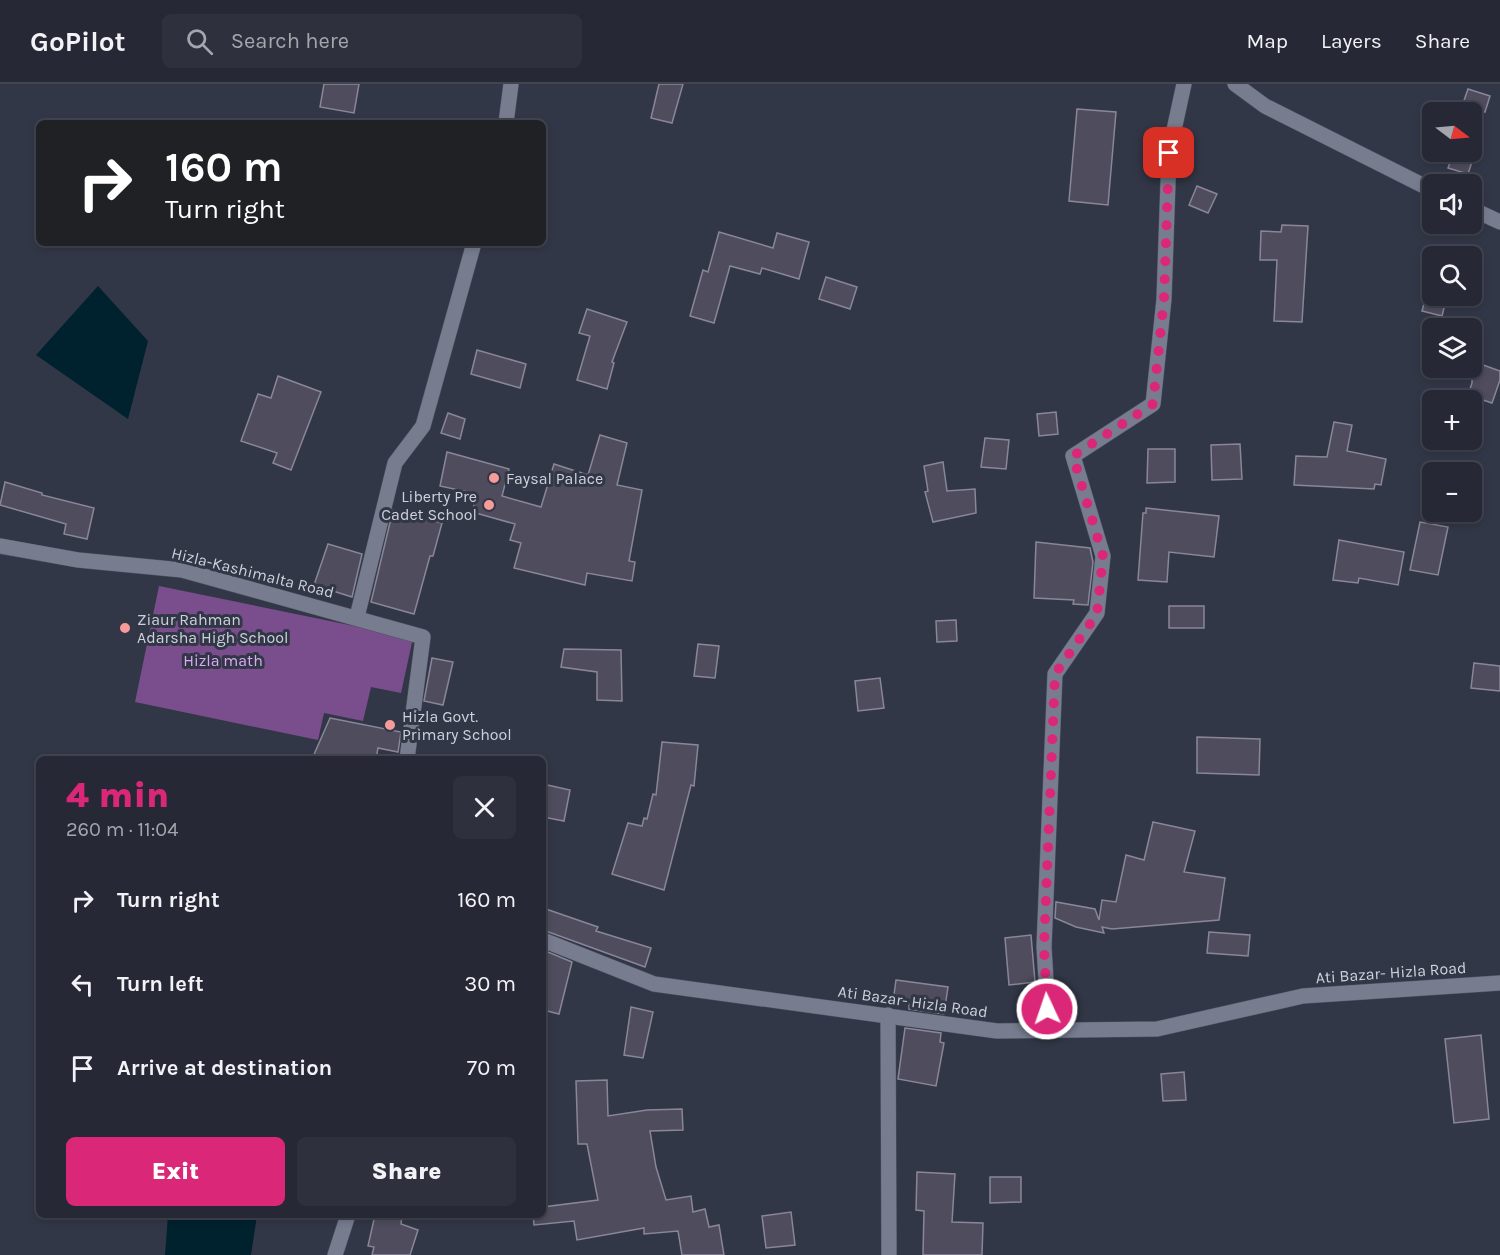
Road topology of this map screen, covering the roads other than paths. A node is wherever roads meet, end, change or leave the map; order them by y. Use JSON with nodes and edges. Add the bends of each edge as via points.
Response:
{"nodes":[{"id":1,"x":511,"y":84,"type":"edge"},
{"id":2,"x":1184,"y":84,"type":"edge"},
{"id":3,"x":1234,"y":84,"type":"edge"},
{"id":4,"x":506,"y":120,"type":"edge"},
{"id":5,"x":1422,"y":185,"type":"edge"},
{"id":6,"x":1482,"y":214,"type":"edge"},
{"id":7,"x":1500,"y":222,"type":"edge"},
{"id":8,"x":473,"y":246,"type":"edge"},
{"id":9,"x":0,"y":546,"type":"edge"},
{"id":10,"x":357,"y":617,"type":"junction"},
{"id":11,"x":407,"y":756,"type":"edge"},
{"id":12,"x":546,"y":941,"type":"edge"},
{"id":13,"x":1500,"y":983,"type":"edge"},
{"id":14,"x":888,"y":1015,"type":"junction"},
{"id":15,"x":1049,"y":1030,"type":"junction"},
{"id":16,"x":347,"y":1218,"type":"edge"},
{"id":17,"x":335,"y":1255,"type":"edge"},
{"id":18,"x":889,"y":1255,"type":"edge"}],
"edges":[{"from":1,"to":4,"type":"street"},
{"from":2,"to":15,"type":"street","via":[[1169,153],[1164,299],[1153,404],[1073,456],[1103,556],[1097,614],[1055,674],[1044,947]]},
{"from":3,"to":5,"type":"street","via":[[1265,106]]},
{"from":6,"to":7,"type":"street"},
{"from":8,"to":10,"type":"street","via":[[423,426],[395,463]]},
{"from":9,"to":10,"type":"street","name":"Hizla-Kashimalta Road","via":[[78,560],[182,570]]},
{"from":10,"to":11,"type":"street","name":"Hizla-Kashimalta Road","via":[[423,637]]},
{"from":12,"to":14,"type":"street","name":"Ati Bazar- Hizla Road","via":[[654,984]]},
{"from":13,"to":15,"type":"street","name":"Ati Bazar- Hizla Road","via":[[1303,996],[1157,1029]]},
{"from":14,"to":15,"type":"street","name":"Ati Bazar- Hizla Road","via":[[998,1031]]},
{"from":14,"to":18,"type":"street"},
{"from":16,"to":17,"type":"street"}]}
